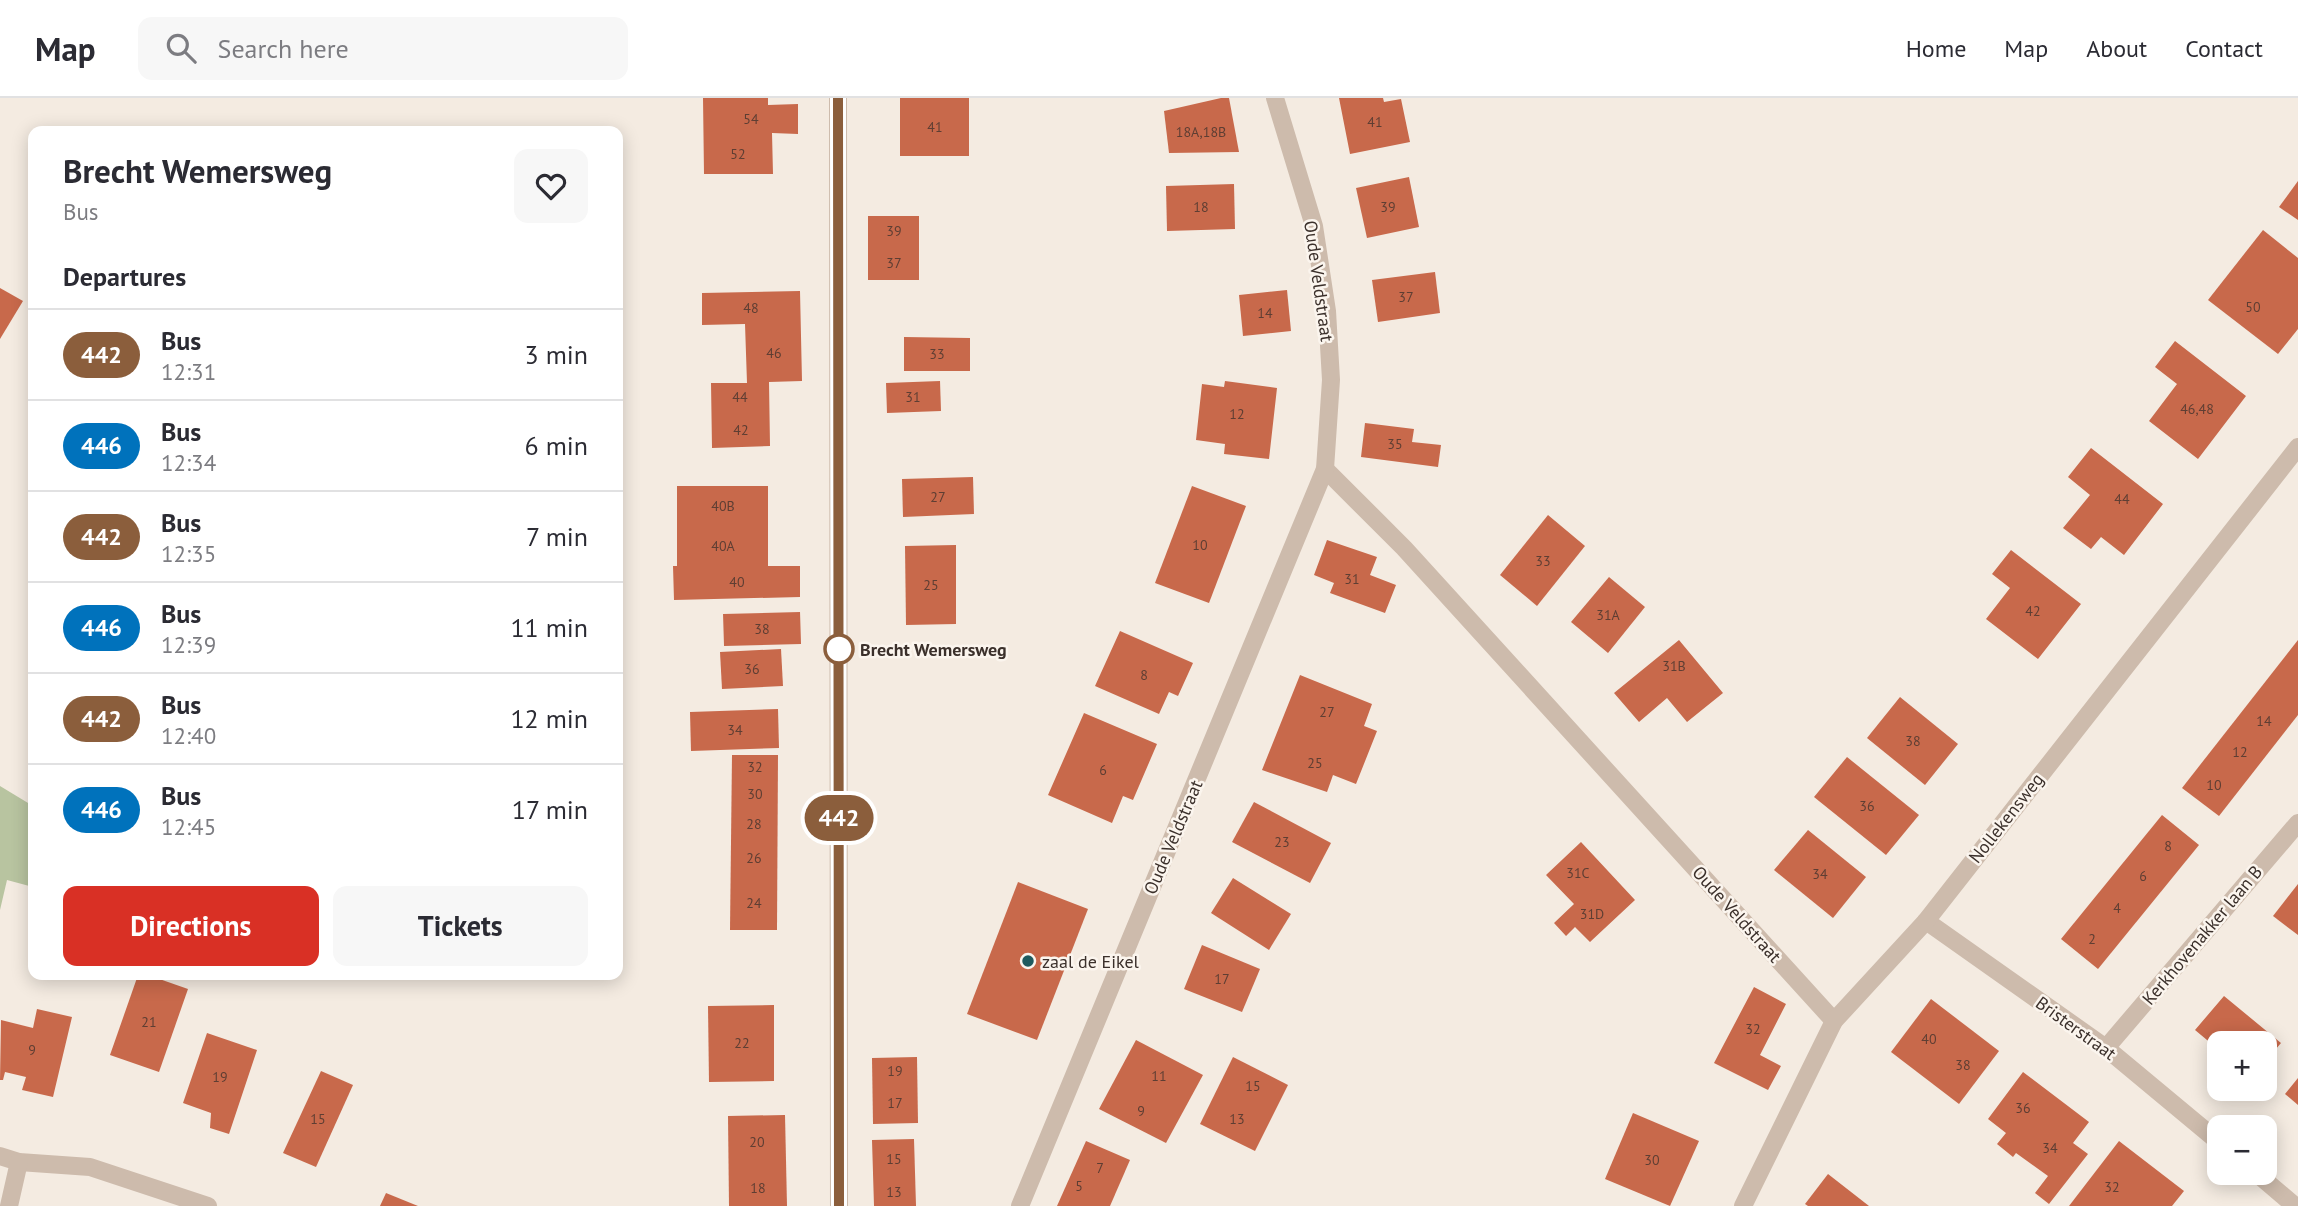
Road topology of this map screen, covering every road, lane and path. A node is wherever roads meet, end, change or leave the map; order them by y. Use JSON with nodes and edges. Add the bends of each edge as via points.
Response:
{"nodes":[{"id":1,"x":838,"y":98,"type":"edge"},
{"id":2,"x":1275,"y":98,"type":"edge"},
{"id":3,"x":2298,"y":447,"type":"edge"},
{"id":4,"x":1325,"y":469,"type":"junction"},
{"id":5,"x":2298,"y":823,"type":"edge"},
{"id":6,"x":1926,"y":921,"type":"junction"},
{"id":7,"x":1834,"y":1021,"type":"junction"},
{"id":8,"x":2106,"y":1048,"type":"junction"},
{"id":9,"x":2207,"y":1132,"type":"edge"},
{"id":10,"x":0,"y":1156,"type":"edge"},
{"id":11,"x":19,"y":1162,"type":"junction"},
{"id":12,"x":2270,"y":1185,"type":"edge"},
{"id":13,"x":9,"y":1206,"type":"edge"},
{"id":14,"x":208,"y":1206,"type":"edge"},
{"id":15,"x":839,"y":1206,"type":"edge"},
{"id":16,"x":1020,"y":1206,"type":"edge"},
{"id":17,"x":1743,"y":1206,"type":"edge"},
{"id":18,"x":2295,"y":1206,"type":"edge"}],
"edges":[{"from":1,"to":15,"type":"street"},
{"from":2,"to":4,"type":"street","name":"Oude Veldstraat","via":[[1314,226],[1327,311],[1331,380]]},
{"from":3,"to":6,"type":"street","name":"Nollekensweg"},
{"from":4,"to":7,"type":"street","name":"Oude Veldstraat","via":[[1404,548]]},
{"from":4,"to":16,"type":"street","name":"Oude Veldstraat"},
{"from":5,"to":8,"type":"street","name":"Kerkhovenakker laan B"},
{"from":6,"to":7,"type":"street","name":"Nollekensweg"},
{"from":6,"to":8,"type":"street","name":"Bristerstraat"},
{"from":7,"to":17,"type":"street","name":"Nollekensweg"},
{"from":8,"to":9,"type":"street","name":"Bristerstraat"},
{"from":10,"to":11,"type":"street"},
{"from":11,"to":13,"type":"street"},
{"from":11,"to":14,"type":"street","via":[[90,1167]]},
{"from":12,"to":18,"type":"street"}]}
